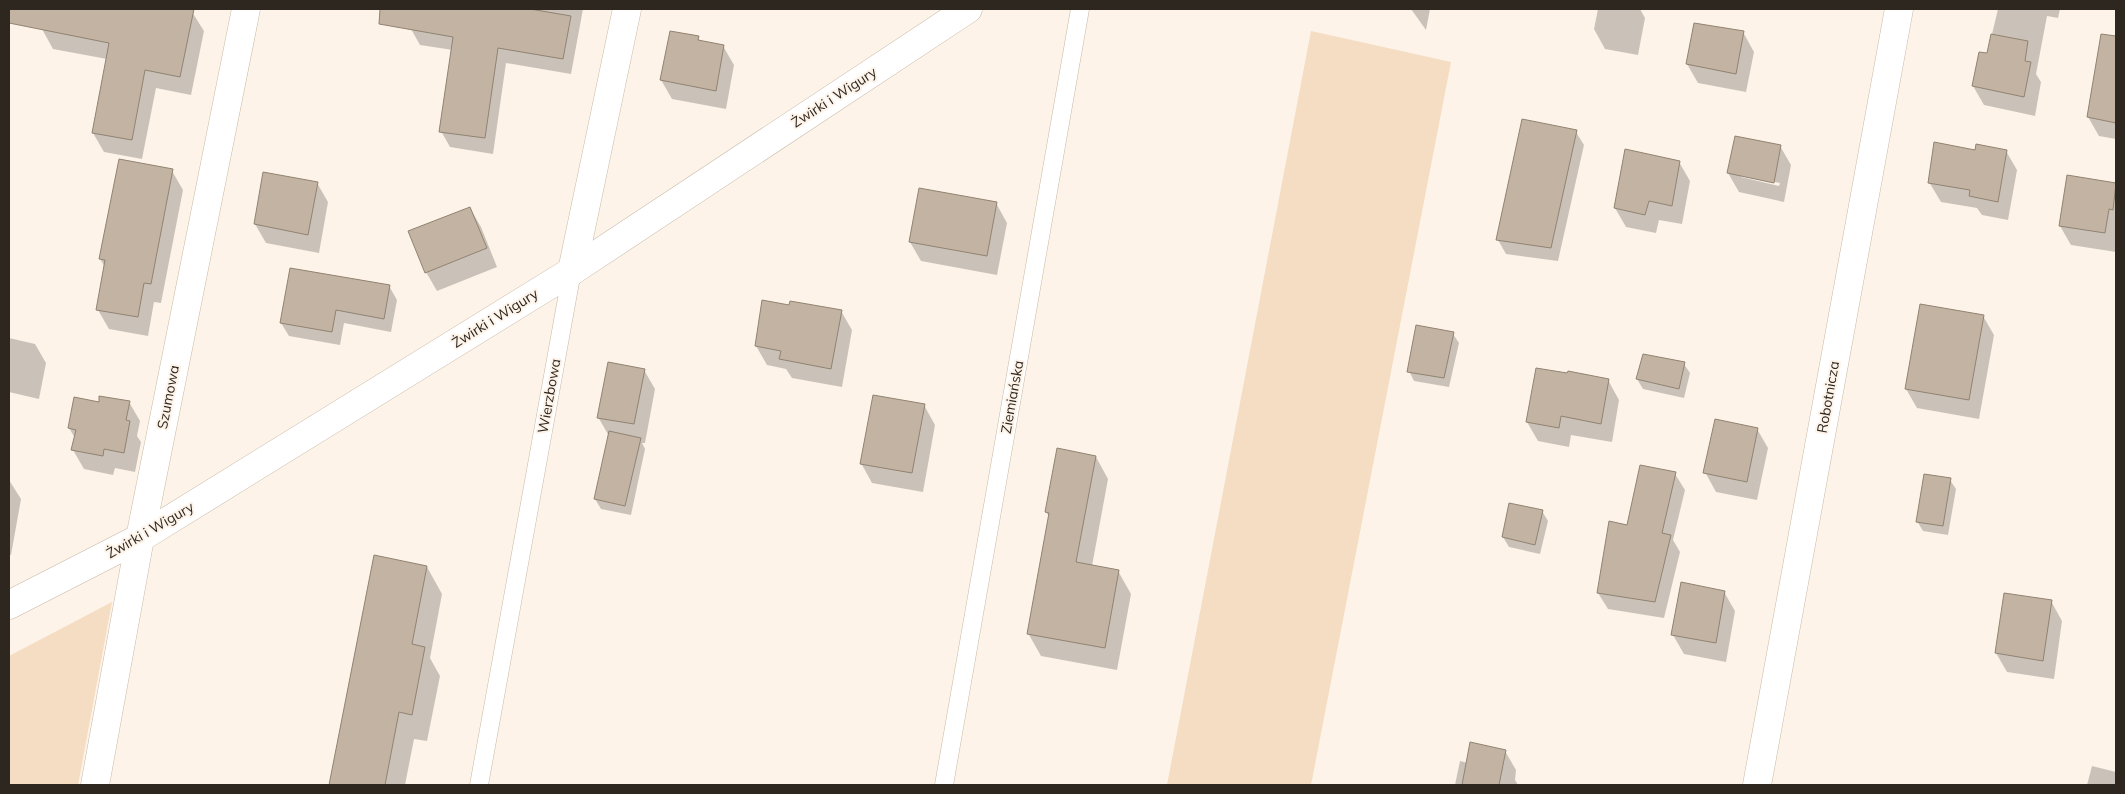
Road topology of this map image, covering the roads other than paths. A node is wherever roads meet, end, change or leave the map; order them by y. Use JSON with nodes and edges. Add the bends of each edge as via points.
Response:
{"nodes":[{"id":1,"x":246,"y":9,"type":"edge"},
{"id":2,"x":627,"y":9,"type":"edge"},
{"id":3,"x":968,"y":9,"type":"edge"},
{"id":4,"x":1080,"y":9,"type":"edge"},
{"id":5,"x":1899,"y":9,"type":"edge"},
{"id":6,"x":572,"y":271,"type":"junction"},
{"id":7,"x":140,"y":538,"type":"junction"},
{"id":8,"x":9,"y":605,"type":"edge"},
{"id":9,"x":95,"y":785,"type":"edge"},
{"id":10,"x":479,"y":785,"type":"edge"},
{"id":11,"x":944,"y":785,"type":"edge"},
{"id":12,"x":1757,"y":785,"type":"edge"}],
"edges":[{"from":1,"to":7,"type":"street","name":"Szumowa"},
{"from":2,"to":6,"type":"street","name":"Wierzbowa"},
{"from":3,"to":6,"type":"street","name":"Żwirki i Wigury"},
{"from":4,"to":11,"type":"lane","name":"Ziemiańska"},
{"from":5,"to":12,"type":"street","name":"Robotnicza"},
{"from":6,"to":7,"type":"street","name":"Żwirki i Wigury"},
{"from":6,"to":10,"type":"lane","name":"Wierzbowa"},
{"from":7,"to":8,"type":"street","name":"Żwirki i Wigury"},
{"from":7,"to":9,"type":"street","name":"Szumowa"}]}
